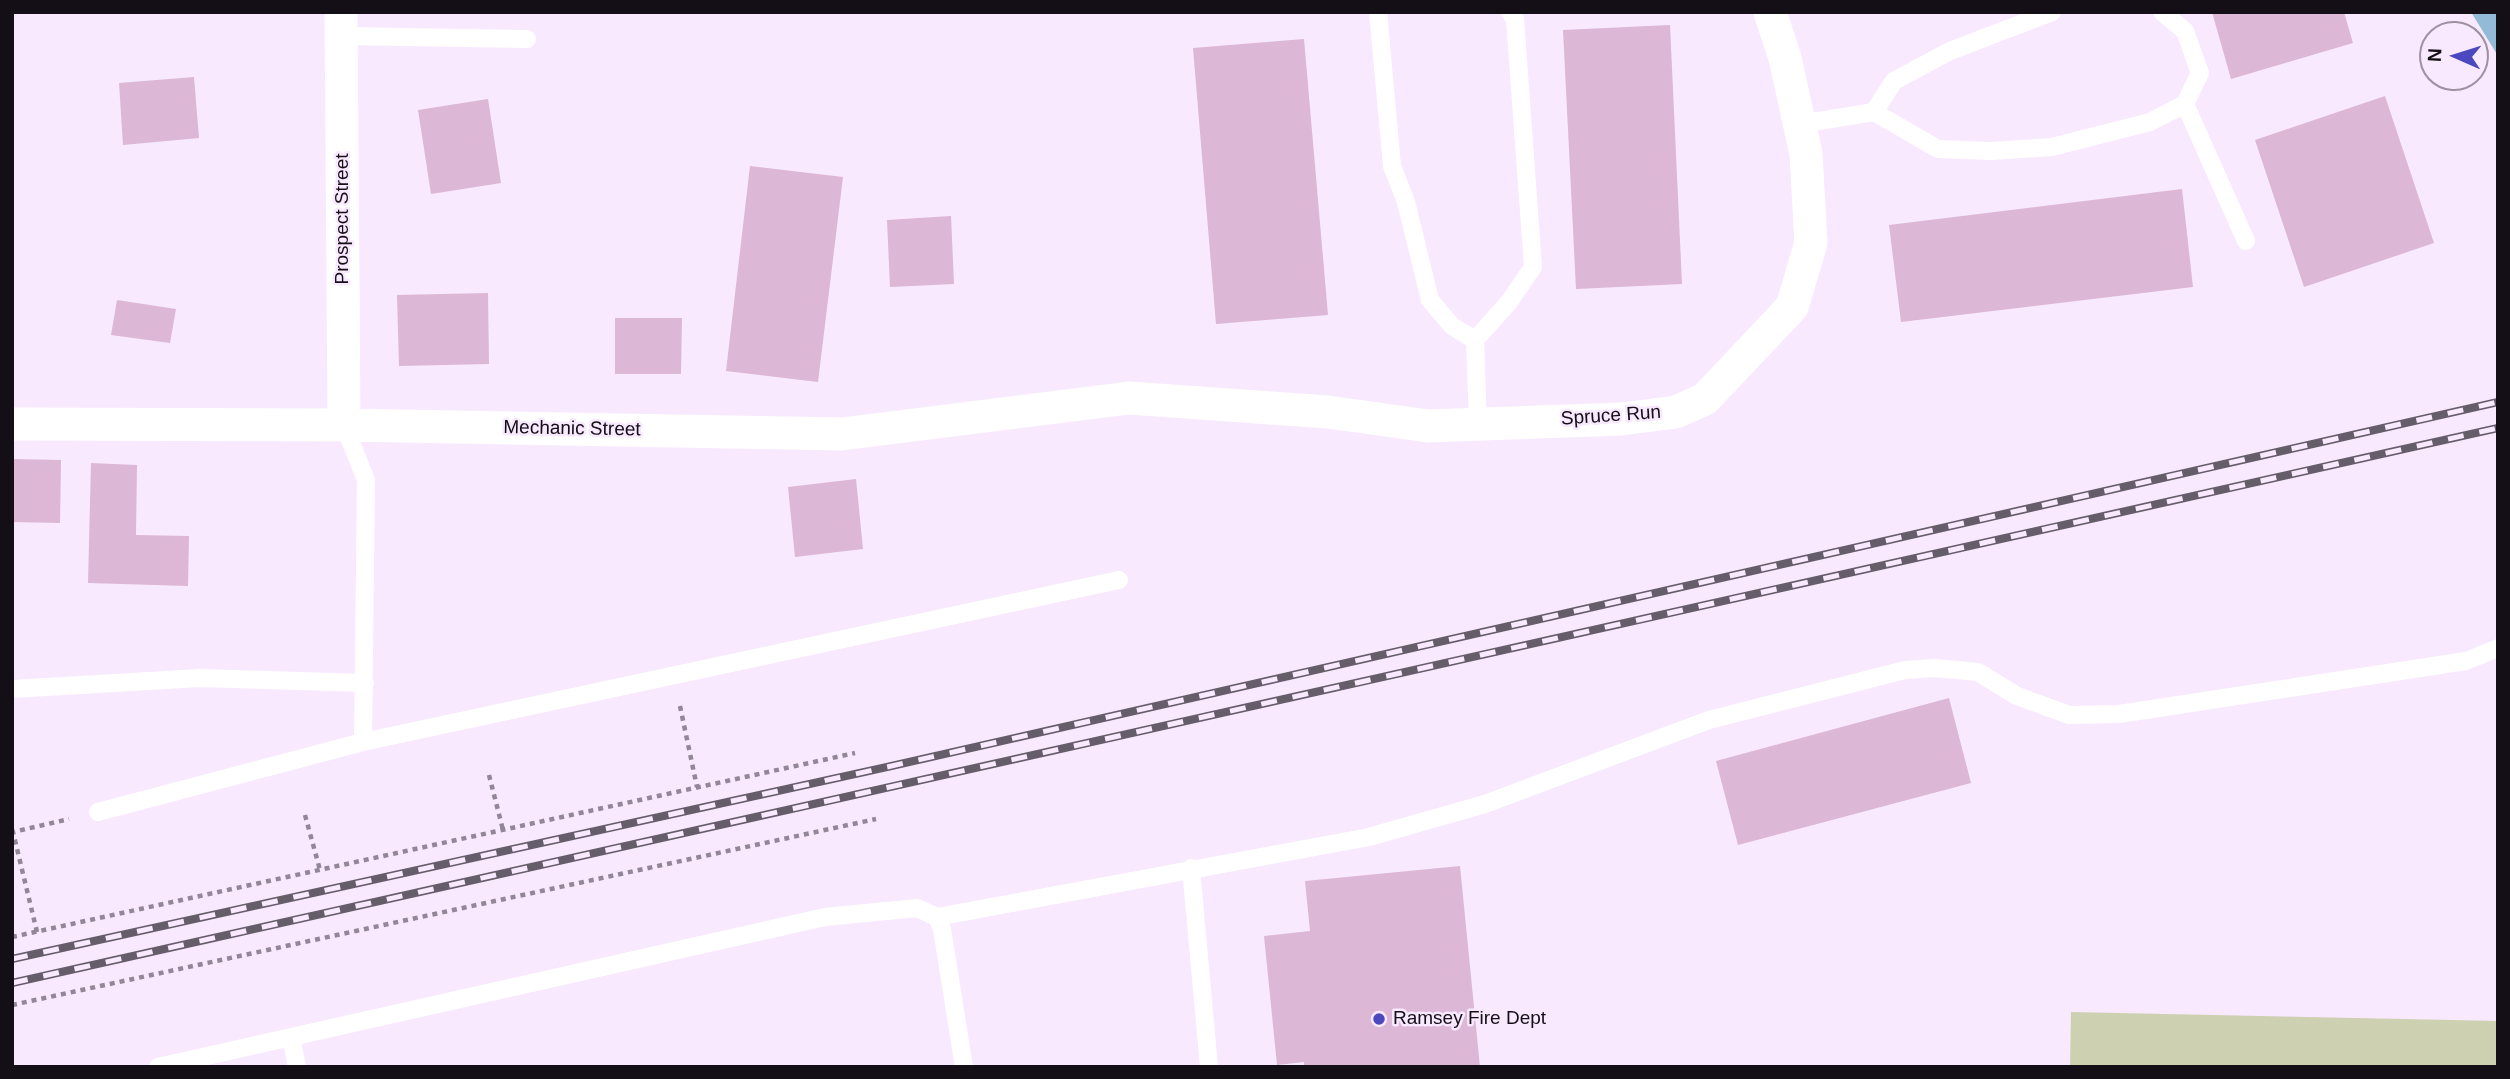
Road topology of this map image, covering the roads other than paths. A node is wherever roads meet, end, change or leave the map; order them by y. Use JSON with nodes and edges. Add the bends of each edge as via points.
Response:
{"nodes":[{"id":1,"x":1378,"y":12,"type":"edge"},
{"id":2,"x":1510,"y":12,"type":"edge"},
{"id":3,"x":1770,"y":12,"type":"edge"},
{"id":4,"x":2052,"y":12,"type":"edge"},
{"id":5,"x":2162,"y":12,"type":"edge"},
{"id":6,"x":341,"y":24,"type":"edge"},
{"id":7,"x":527,"y":39,"type":"dead end"},
{"id":8,"x":2185,"y":104,"type":"junction"},
{"id":9,"x":1874,"y":112,"type":"junction"},
{"id":10,"x":1800,"y":124,"type":"junction"},
{"id":11,"x":2246,"y":241,"type":"dead end"},
{"id":12,"x":1475,"y":340,"type":"junction"},
{"id":13,"x":1129,"y":398,"type":"joint"},
{"id":14,"x":12,"y":424,"type":"edge"},
{"id":15,"x":1478,"y":424,"type":"junction"},
{"id":16,"x":344,"y":425,"type":"junction"},
{"id":17,"x":1119,"y":580,"type":"dead end"},
{"id":18,"x":2498,"y":648,"type":"edge"},
{"id":19,"x":365,"y":683,"type":"junction"},
{"id":20,"x":12,"y":689,"type":"edge"},
{"id":21,"x":363,"y":742,"type":"junction"},
{"id":22,"x":98,"y":812,"type":"road end"},
{"id":23,"x":1191,"y":868,"type":"junction"},
{"id":24,"x":937,"y":916,"type":"junction"},
{"id":25,"x":291,"y":1037,"type":"junction"},
{"id":26,"x":158,"y":1067,"type":"edge"},
{"id":27,"x":297,"y":1067,"type":"edge"},
{"id":28,"x":964,"y":1067,"type":"edge"},
{"id":29,"x":1209,"y":1067,"type":"edge"}],
"edges":[{"from":1,"to":12,"type":"lane","via":[[1392,166],[1406,202],[1430,300],[1452,326]]},
{"from":2,"to":12,"type":"lane","via":[[1515,19],[1533,267]]},
{"from":3,"to":10,"type":"street","name":"Spruce Run"},
{"from":4,"to":9,"type":"lane","via":[[1950,51],[1894,81]]},
{"from":5,"to":8,"type":"lane","via":[[2185,31],[2200,73]]},
{"from":6,"to":7,"type":"lane"},
{"from":6,"to":16,"type":"street","name":"Prospect Street"},
{"from":8,"to":9,"type":"lane","via":[[2150,122],[2052,147],[1991,151],[1938,149]]},
{"from":8,"to":11,"type":"lane"},
{"from":9,"to":10,"type":"lane"},
{"from":10,"to":15,"type":"street","name":"Spruce Run","via":[[1811,243],[1792,307],[1705,400],[1675,412],[1622,419]]},
{"from":12,"to":15,"type":"lane"},
{"from":13,"to":15,"type":"street","name":"Spruce Run","via":[[1328,412],[1428,426]]},
{"from":13,"to":16,"type":"street","name":"Mechanic Street","via":[[842,435]]},
{"from":14,"to":16,"type":"street","name":"Mechanic Street"},
{"from":16,"to":19,"type":"lane","via":[[366,480]]},
{"from":17,"to":21,"type":"lane"},
{"from":18,"to":23,"type":"lane","via":[[2466,661],[2094,715],[2069,715],[2017,696],[1979,671],[1905,670],[1709,720],[1485,804],[1369,838]]},
{"from":19,"to":20,"type":"lane","via":[[200,678]]},
{"from":19,"to":21,"type":"lane"},
{"from":21,"to":22,"type":"lane"},
{"from":23,"to":24,"type":"lane"},
{"from":23,"to":29,"type":"lane"},
{"from":24,"to":25,"type":"lane","via":[[917,908],[825,917]]},
{"from":24,"to":28,"type":"lane"},
{"from":25,"to":26,"type":"lane"},
{"from":25,"to":27,"type":"lane"}]}
